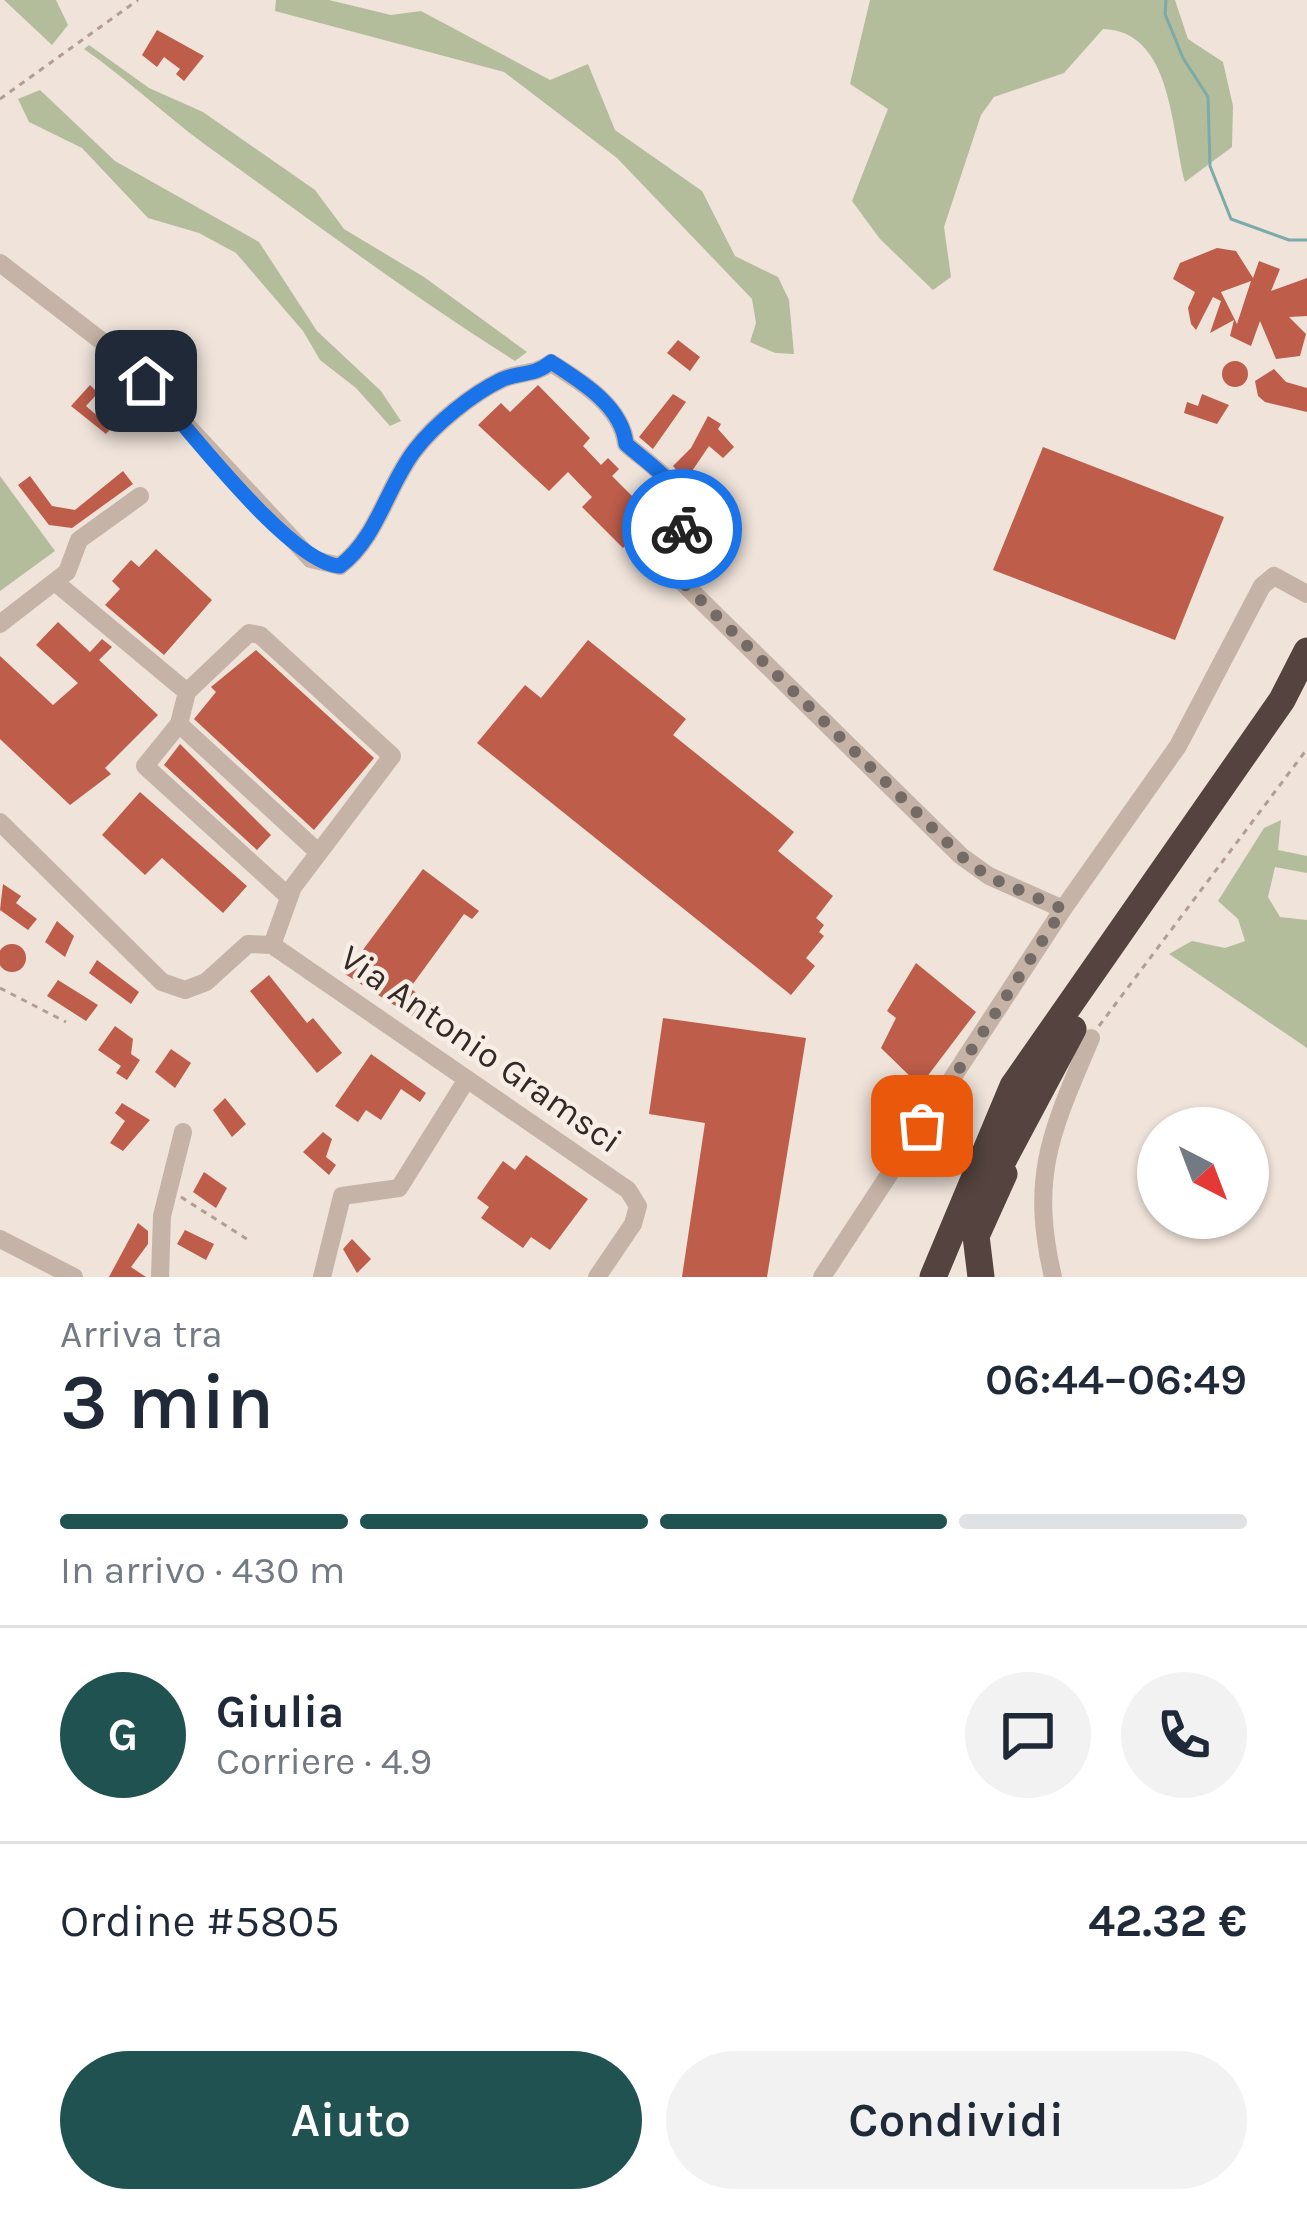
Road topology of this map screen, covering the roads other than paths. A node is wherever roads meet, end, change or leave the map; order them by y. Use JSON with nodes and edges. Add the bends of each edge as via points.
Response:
{"nodes":[{"id":1,"x":0,"y":263,"type":"edge"},
{"id":2,"x":140,"y":496,"type":"dead end"},
{"id":3,"x":56,"y":583,"type":"junction"},
{"id":4,"x":1307,"y":594,"type":"edge"},
{"id":5,"x":0,"y":624,"type":"edge"},
{"id":6,"x":1307,"y":650,"type":"edge"},
{"id":7,"x":1307,"y":685,"type":"edge"},
{"id":8,"x":187,"y":692,"type":"junction"},
{"id":9,"x":178,"y":724,"type":"junction"},
{"id":10,"x":0,"y":822,"type":"edge"},
{"id":11,"x":319,"y":854,"type":"junction"},
{"id":12,"x":288,"y":896,"type":"junction"},
{"id":13,"x":1063,"y":909,"type":"junction"},
{"id":14,"x":272,"y":945,"type":"junction"},
{"id":15,"x":1091,"y":1038,"type":"road end"},
{"id":16,"x":1057,"y":1055,"type":"junction"},
{"id":17,"x":467,"y":1079,"type":"junction"},
{"id":18,"x":183,"y":1132,"type":"dead end"},
{"id":19,"x":0,"y":1239,"type":"edge"},
{"id":20,"x":74,"y":1277,"type":"edge"},
{"id":21,"x":160,"y":1277,"type":"edge"},
{"id":22,"x":322,"y":1277,"type":"edge"},
{"id":23,"x":597,"y":1277,"type":"edge"},
{"id":24,"x":822,"y":1277,"type":"edge"},
{"id":25,"x":930,"y":1277,"type":"edge"},
{"id":26,"x":950,"y":1277,"type":"edge"},
{"id":27,"x":981,"y":1277,"type":"edge"},
{"id":28,"x":1053,"y":1277,"type":"edge"}],
"edges":[{"from":1,"to":13,"type":"street","via":[[125,359],[311,560],[327,566],[340,566],[359,549],[415,449],[440,426],[505,377],[534,376],[551,362],[583,382],[623,424],[626,444],[682,495],[687,518],[671,571],[961,856]]},
{"from":2,"to":3,"type":"street","via":[[79,540]]},
{"from":3,"to":5,"type":"street"},
{"from":3,"to":8,"type":"street"},
{"from":4,"to":13,"type":"street","via":[[1274,576],[1262,586],[1178,746]]},
{"from":6,"to":25,"type":"highway","via":[[1282,700],[1013,1086]]},
{"from":7,"to":16,"type":"highway"},
{"from":8,"to":9,"type":"street"},
{"from":8,"to":11,"type":"street","via":[[239,638],[260,635],[388,748],[389,765]]},
{"from":9,"to":11,"type":"street"},
{"from":9,"to":12,"type":"street","via":[[145,766]]},
{"from":10,"to":14,"type":"street","via":[[163,982],[184,990],[206,982],[248,944]]},
{"from":11,"to":12,"type":"street"},
{"from":12,"to":14,"type":"street"},
{"from":13,"to":24,"type":"street"},
{"from":14,"to":17,"type":"street","name":"Via Antonio Gramsci"},
{"from":15,"to":28,"type":"street","via":[[1041,1173]]},
{"from":16,"to":26,"type":"highway"},
{"from":16,"to":27,"type":"highway","via":[[976,1236]]},
{"from":17,"to":22,"type":"street","via":[[399,1188],[342,1196]]},
{"from":17,"to":23,"type":"street","name":"Via Antonio Gramsci","via":[[628,1190],[638,1206],[634,1224]]},
{"from":18,"to":21,"type":"street"},
{"from":19,"to":20,"type":"street"}]}
